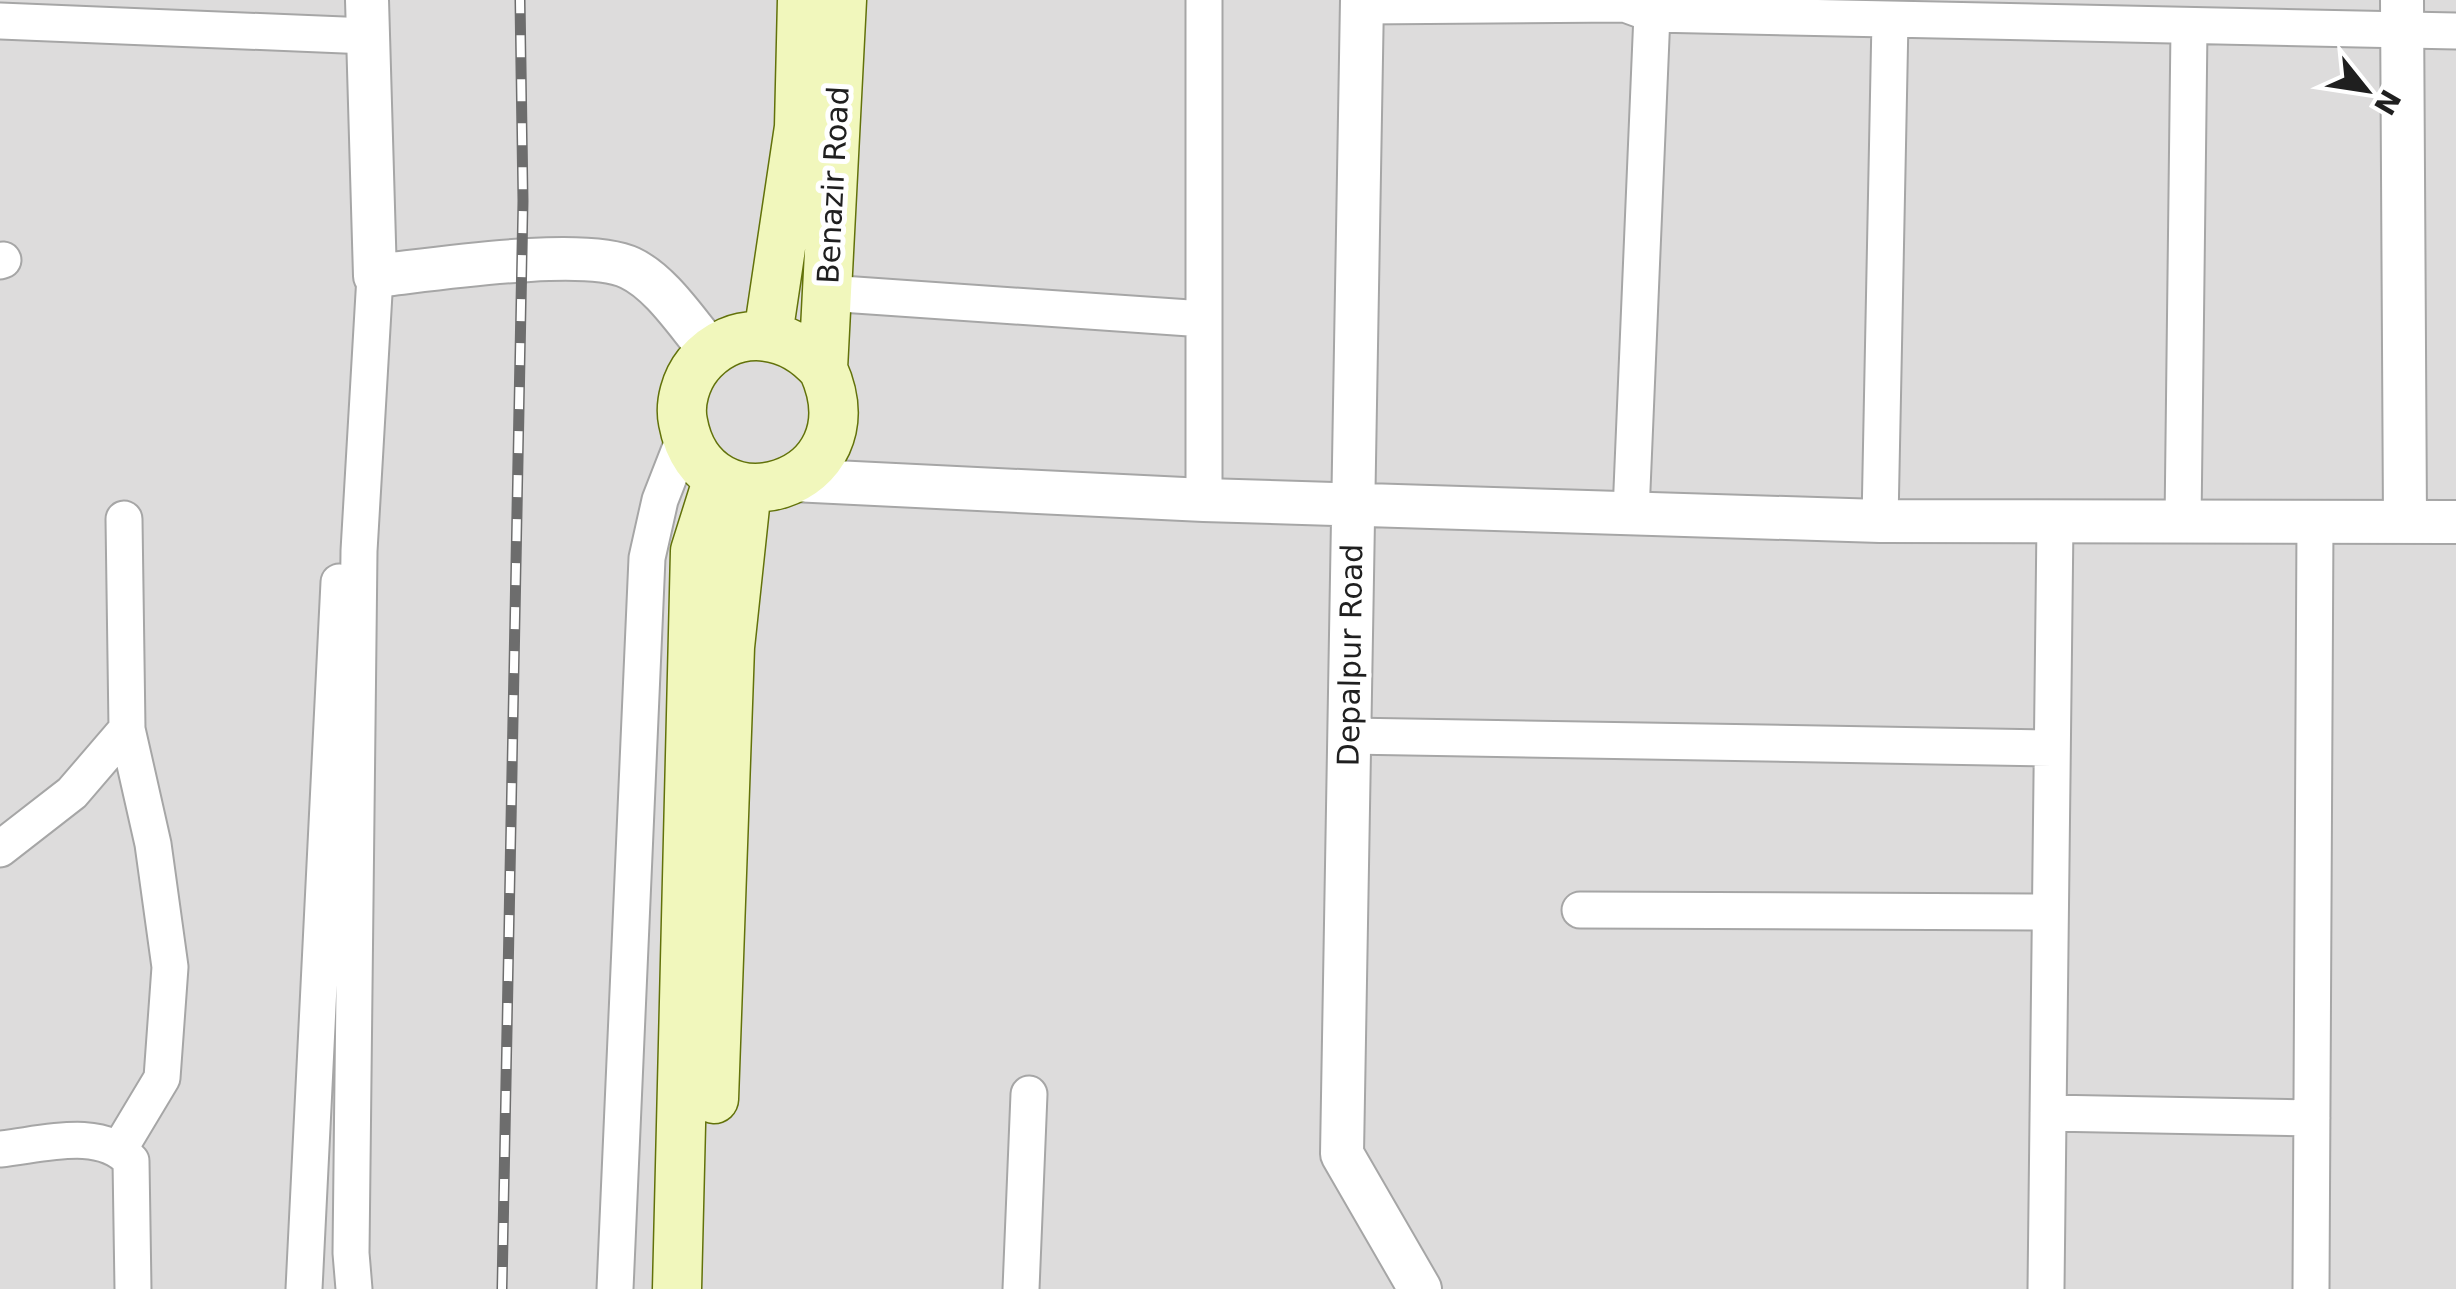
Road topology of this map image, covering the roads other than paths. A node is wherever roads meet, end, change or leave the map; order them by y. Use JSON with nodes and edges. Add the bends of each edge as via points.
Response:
{"nodes":[{"id":1,"x":802,"y":0,"type":"edge"},
{"id":2,"x":842,"y":0,"type":"edge"},
{"id":3,"x":1204,"y":0,"type":"edge"},
{"id":4,"x":1362,"y":3,"type":"edge"},
{"id":5,"x":1652,"y":14,"type":"junction"},
{"id":6,"x":2401,"y":16,"type":"edge"},
{"id":7,"x":368,"y":18,"type":"edge"},
{"id":8,"x":1890,"y":20,"type":"junction"},
{"id":9,"x":0,"y":21,"type":"edge"},
{"id":10,"x":2189,"y":28,"type":"junction"},
{"id":11,"x":2456,"y":31,"type":"edge"},
{"id":12,"x":375,"y":276,"type":"junction"},
{"id":13,"x":827,"y":293,"type":"junction"},
{"id":14,"x":1204,"y":318,"type":"junction"},
{"id":15,"x":768,"y":335,"type":"junction"},
{"id":16,"x":710,"y":352,"type":"junction"},
{"id":17,"x":823,"y":369,"type":"junction"},
{"id":18,"x":686,"y":436,"type":"junction"},
{"id":19,"x":753,"y":482,"type":"junction"},
{"id":20,"x":1204,"y":500,"type":"junction"},
{"id":21,"x":1353,"y":505,"type":"junction"},
{"id":22,"x":1631,"y":513,"type":"junction"},
{"id":23,"x":124,"y":519,"type":"dead end"},
{"id":24,"x":1880,"y":521,"type":"junction"},
{"id":25,"x":2404,"y":521,"type":"junction"},
{"id":26,"x":2055,"y":522,"type":"junction"},
{"id":27,"x":2456,"y":522,"type":"edge"},
{"id":28,"x":2183,"y":523,"type":"junction"},
{"id":29,"x":2315,"y":524,"type":"junction"},
{"id":30,"x":359,"y":551,"type":"junction"},
{"id":31,"x":127,"y":729,"type":"junction"},
{"id":32,"x":1349,"y":736,"type":"junction"},
{"id":33,"x":2052,"y":748,"type":"junction"},
{"id":34,"x":0,"y":849,"type":"edge"},
{"id":35,"x":1580,"y":910,"type":"dead end"},
{"id":36,"x":2050,"y":912,"type":"junction"},
{"id":37,"x":1029,"y":1094,"type":"dead end"},
{"id":38,"x":2048,"y":1113,"type":"junction"},
{"id":39,"x":2312,"y":1118,"type":"junction"},
{"id":40,"x":120,"y":1148,"type":"junction"},
{"id":41,"x":0,"y":1149,"type":"edge"},
{"id":42,"x":133,"y":1289,"type":"edge"},
{"id":43,"x":304,"y":1289,"type":"edge"},
{"id":44,"x":354,"y":1289,"type":"edge"},
{"id":45,"x":616,"y":1289,"type":"edge"},
{"id":46,"x":677,"y":1289,"type":"edge"},
{"id":47,"x":707,"y":1289,"type":"edge"},
{"id":48,"x":1022,"y":1289,"type":"edge"},
{"id":49,"x":1420,"y":1289,"type":"edge"},
{"id":50,"x":2046,"y":1289,"type":"edge"},
{"id":51,"x":2311,"y":1289,"type":"edge"}],
"edges":[{"from":1,"to":15,"type":"main road","via":[[799,127]]},
{"from":2,"to":13,"type":"main road","name":"Benazir Road"},
{"from":3,"to":14,"type":"street"},
{"from":4,"to":5,"type":"street","via":[[1626,4]]},
{"from":4,"to":21,"type":"street","name":"Depalpur Road"},
{"from":5,"to":8,"type":"street"},
{"from":5,"to":22,"type":"street"},
{"from":6,"to":10,"type":"street"},
{"from":6,"to":11,"type":"street"},
{"from":6,"to":25,"type":"street"},
{"from":7,"to":9,"type":"street"},
{"from":7,"to":12,"type":"street"},
{"from":8,"to":10,"type":"street"},
{"from":8,"to":24,"type":"street"},
{"from":10,"to":28,"type":"street"},
{"from":12,"to":16,"type":"street","via":[[522,260],[606,261],[650,282]]},
{"from":12,"to":30,"type":"street"},
{"from":13,"to":14,"type":"street"},
{"from":13,"to":17,"type":"main road","name":"Benazir Road"},
{"from":14,"to":20,"type":"street"},
{"from":15,"to":16,"type":"main road","via":[[728,341]]},
{"from":15,"to":17,"type":"main road","via":[[808,353]]},
{"from":16,"to":18,"type":"main road","via":[[685,390]]},
{"from":17,"to":19,"type":"main road","via":[[835,410],[832,431],[811,468]]},
{"from":18,"to":19,"type":"main road","via":[[693,452]]},
{"from":18,"to":45,"type":"street","via":[[660,500],[647,558]]},
{"from":19,"to":20,"type":"street"},
{"from":19,"to":46,"type":"main road","via":[[695,552]]},
{"from":19,"to":47,"type":"main road","via":[[730,647]]},
{"from":20,"to":21,"type":"street"},
{"from":21,"to":22,"type":"street"},
{"from":21,"to":32,"type":"street","name":"Depalpur Road"},
{"from":22,"to":24,"type":"street"},
{"from":23,"to":31,"type":"street"},
{"from":24,"to":26,"type":"street"},
{"from":25,"to":27,"type":"street"},
{"from":25,"to":29,"type":"street"},
{"from":26,"to":28,"type":"street"},
{"from":26,"to":33,"type":"street"},
{"from":28,"to":29,"type":"street"},
{"from":29,"to":39,"type":"street"},
{"from":30,"to":43,"type":"street","via":[[336,586]]},
{"from":30,"to":44,"type":"street"},
{"from":31,"to":34,"type":"street","via":[[72,792]]},
{"from":31,"to":40,"type":"street","via":[[153,844],[170,967],[162,1078]]},
{"from":32,"to":33,"type":"street"},
{"from":32,"to":49,"type":"street","name":"Depalpur Road","via":[[1342,1154]]},
{"from":33,"to":36,"type":"street"},
{"from":35,"to":36,"type":"street"},
{"from":36,"to":38,"type":"street"},
{"from":37,"to":48,"type":"street"},
{"from":38,"to":39,"type":"street"},
{"from":38,"to":50,"type":"street"},
{"from":39,"to":51,"type":"street"},
{"from":40,"to":41,"type":"street","via":[[100,1140]]},
{"from":40,"to":42,"type":"street","via":[[131,1161]]}]}
